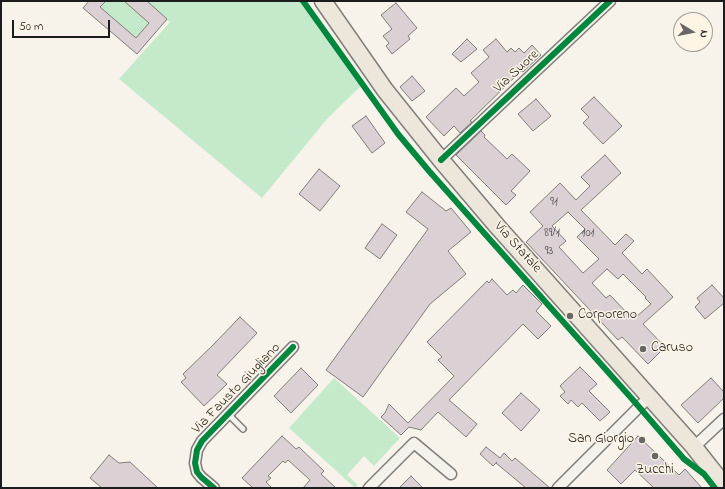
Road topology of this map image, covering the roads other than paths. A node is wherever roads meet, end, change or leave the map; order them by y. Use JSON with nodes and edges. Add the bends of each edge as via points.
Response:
{"nodes":[{"id":1,"x":323,"y":1,"type":"edge"},
{"id":2,"x":610,"y":1,"type":"edge"},
{"id":3,"x":441,"y":160,"type":"junction"},
{"id":4,"x":293,"y":347,"type":"dead end"},
{"id":5,"x":650,"y":396,"type":"junction"},
{"id":6,"x":228,"y":414,"type":"junction"},
{"id":7,"x":724,"y":419,"type":"edge"},
{"id":8,"x":243,"y":429,"type":"dead end"},
{"id":9,"x":694,"y":448,"type":"junction"},
{"id":10,"x":451,"y":474,"type":"dead end"},
{"id":11,"x":724,"y":485,"type":"edge"},
{"id":12,"x":214,"y":488,"type":"edge"},
{"id":13,"x":369,"y":488,"type":"edge"},
{"id":14,"x":558,"y":488,"type":"edge"}],
"edges":[{"from":1,"to":3,"type":"main road","name":"Via Statale","via":[[385,90]]},
{"from":2,"to":3,"type":"street","name":"Via Suore"},
{"from":3,"to":5,"type":"main road","name":"Via Statale"},
{"from":4,"to":6,"type":"street","name":"Via Fausto Giugliano"},
{"from":5,"to":9,"type":"main road","name":"Via Statale"},
{"from":5,"to":14,"type":"street"},
{"from":6,"to":8,"type":"lane"},
{"from":6,"to":12,"type":"street","name":"Via Fausto Giugliano","via":[[202,440],[197,450],[197,472]]},
{"from":7,"to":9,"type":"street"},
{"from":9,"to":11,"type":"main road","name":"Via Statale"},
{"from":10,"to":13,"type":"street","via":[[414,443]]}]}
